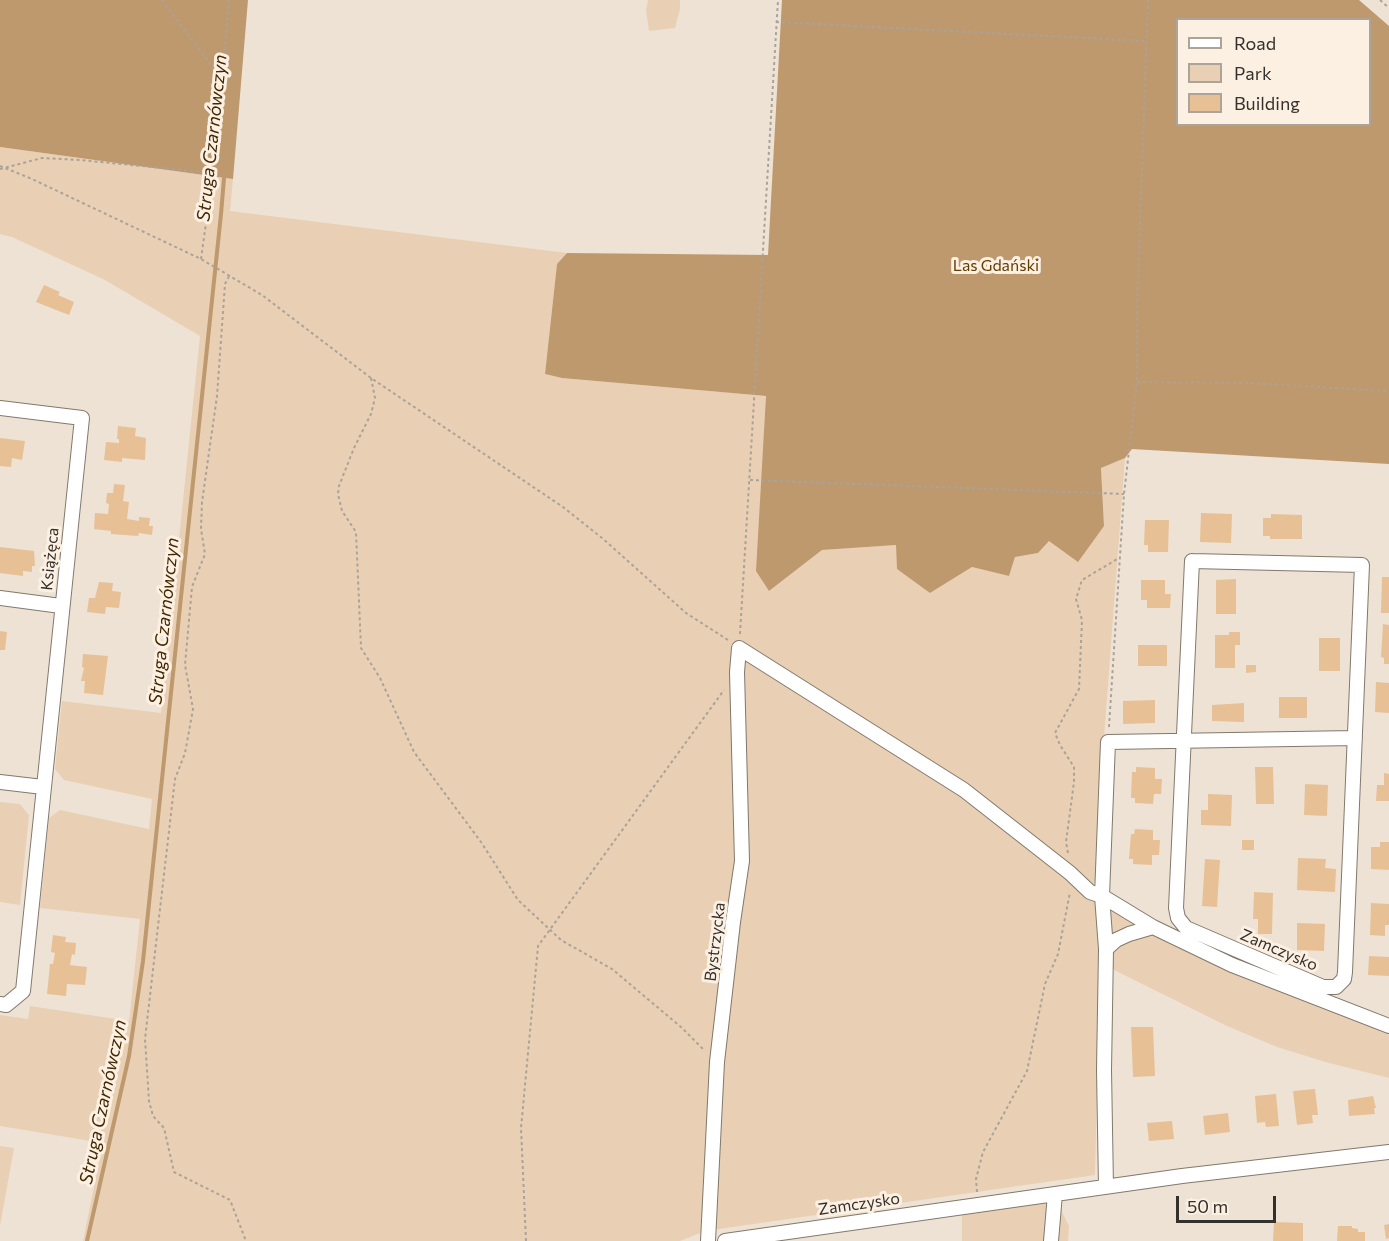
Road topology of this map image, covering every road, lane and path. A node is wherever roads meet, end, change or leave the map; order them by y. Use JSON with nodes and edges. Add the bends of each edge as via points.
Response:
{"nodes":[{"id":1,"x":162,"y":0,"type":"edge"},
{"id":2,"x":229,"y":0,"type":"edge"},
{"id":3,"x":778,"y":0,"type":"edge"},
{"id":4,"x":1148,"y":0,"type":"edge"},
{"id":5,"x":1380,"y":0,"type":"edge"},
{"id":6,"x":1389,"y":8,"type":"edge"},
{"id":7,"x":776,"y":22,"type":"junction"},
{"id":8,"x":1146,"y":41,"type":"junction"},
{"id":9,"x":221,"y":78,"type":"junction"},
{"id":10,"x":0,"y":167,"type":"edge"},
{"id":11,"x":5,"y":168,"type":"junction"},
{"id":12,"x":213,"y":173,"type":"junction"},
{"id":13,"x":201,"y":259,"type":"junction"},
{"id":14,"x":229,"y":275,"type":"junction"},
{"id":15,"x":371,"y":378,"type":"junction"},
{"id":16,"x":1137,"y":382,"type":"junction"},
{"id":17,"x":1389,"y":390,"type":"edge"},
{"id":18,"x":0,"y":408,"type":"edge"},
{"id":19,"x":750,"y":480,"type":"junction"},
{"id":20,"x":1124,"y":494,"type":"junction"},
{"id":21,"x":0,"y":598,"type":"edge"},
{"id":22,"x":61,"y":606,"type":"junction"},
{"id":23,"x":739,"y":648,"type":"junction"},
{"id":24,"x":737,"y":672,"type":"junction"},
{"id":25,"x":1355,"y":738,"type":"junction"},
{"id":26,"x":1184,"y":741,"type":"junction"},
{"id":27,"x":1108,"y":742,"type":"junction"},
{"id":28,"x":0,"y":782,"type":"edge"},
{"id":29,"x":43,"y":787,"type":"junction"},
{"id":30,"x":1102,"y":896,"type":"junction"},
{"id":31,"x":1153,"y":927,"type":"junction"},
{"id":32,"x":549,"y":931,"type":"junction"},
{"id":33,"x":1106,"y":949,"type":"junction"},
{"id":34,"x":0,"y":1004,"type":"edge"},
{"id":35,"x":1389,"y":1026,"type":"edge"},
{"id":36,"x":717,"y":1062,"type":"junction"},
{"id":37,"x":1389,"y":1146,"type":"edge"},
{"id":38,"x":1389,"y":1152,"type":"edge"},
{"id":39,"x":1374,"y":1154,"type":"junction"},
{"id":40,"x":1106,"y":1187,"type":"junction"},
{"id":41,"x":1054,"y":1194,"type":"junction"},
{"id":42,"x":246,"y":1241,"type":"edge"},
{"id":43,"x":526,"y":1241,"type":"edge"},
{"id":44,"x":708,"y":1241,"type":"edge"},
{"id":45,"x":725,"y":1241,"type":"edge"},
{"id":46,"x":1051,"y":1241,"type":"edge"}],
"edges":[{"from":1,"to":9,"type":"path"},
{"from":2,"to":9,"type":"path"},
{"from":3,"to":7,"type":"path"},
{"from":4,"to":8,"type":"path"},
{"from":5,"to":6,"type":"path"},
{"from":7,"to":8,"type":"path"},
{"from":7,"to":19,"type":"path"},
{"from":8,"to":16,"type":"path"},
{"from":9,"to":12,"type":"path"},
{"from":10,"to":11,"type":"path"},
{"from":11,"to":12,"type":"path","via":[[42,158]]},
{"from":11,"to":13,"type":"path"},
{"from":12,"to":13,"type":"path"},
{"from":13,"to":14,"type":"path"},
{"from":14,"to":15,"type":"path","via":[[262,295]]},
{"from":14,"to":42,"type":"path","via":[[202,502],[205,554],[192,587],[185,664],[193,709],[185,753],[175,779],[145,1039],[149,1101],[153,1116],[164,1128],[174,1172],[230,1200]]},
{"from":15,"to":23,"type":"path","via":[[563,507],[686,613]]},
{"from":15,"to":32,"type":"path","via":[[375,398],[371,414],[338,494],[342,511],[356,532],[361,648],[380,678],[414,752],[518,900]]},
{"from":16,"to":17,"type":"path"},
{"from":16,"to":20,"type":"path"},
{"from":18,"to":22,"type":"street","name":"Książęca","via":[[82,418]]},
{"from":19,"to":20,"type":"path"},
{"from":19,"to":23,"type":"path"},
{"from":20,"to":27,"type":"path"},
{"from":21,"to":22,"type":"street"},
{"from":22,"to":29,"type":"street","name":"Książęca"},
{"from":23,"to":24,"type":"street","name":"Bystrzycka"},
{"from":23,"to":30,"type":"street","via":[[964,790],[1090,892]]},
{"from":24,"to":32,"type":"path"},
{"from":24,"to":36,"type":"street","name":"Bystrzycka","via":[[742,861]]},
{"from":25,"to":26,"type":"street"},
{"from":25,"to":26,"type":"street","name":"Zamczysko","via":[[1362,565],[1192,561]]},
{"from":25,"to":26,"type":"street","name":"Zamczysko","via":[[1345,972],[1341,984],[1331,988],[1179,922],[1176,908]]},
{"from":26,"to":27,"type":"street"},
{"from":27,"to":30,"type":"street"},
{"from":28,"to":29,"type":"street"},
{"from":29,"to":34,"type":"street","name":"Książęca","via":[[23,991],[6,1005]]},
{"from":30,"to":31,"type":"street"},
{"from":30,"to":33,"type":"street"},
{"from":31,"to":33,"type":"street","via":[[1116,940]]},
{"from":31,"to":35,"type":"street","via":[[1232,965]]},
{"from":32,"to":36,"type":"path","via":[[612,969]]},
{"from":32,"to":43,"type":"path","via":[[538,946],[521,1128]]},
{"from":33,"to":40,"type":"street"},
{"from":36,"to":44,"type":"street","name":"Bystrzycka"},
{"from":37,"to":39,"type":"street"},
{"from":38,"to":39,"type":"street","name":"Zamczysko"},
{"from":39,"to":40,"type":"street","name":"Zamczysko"},
{"from":40,"to":41,"type":"street","name":"Zamczysko"},
{"from":41,"to":45,"type":"street","name":"Zamczysko"},
{"from":41,"to":46,"type":"street"}]}
